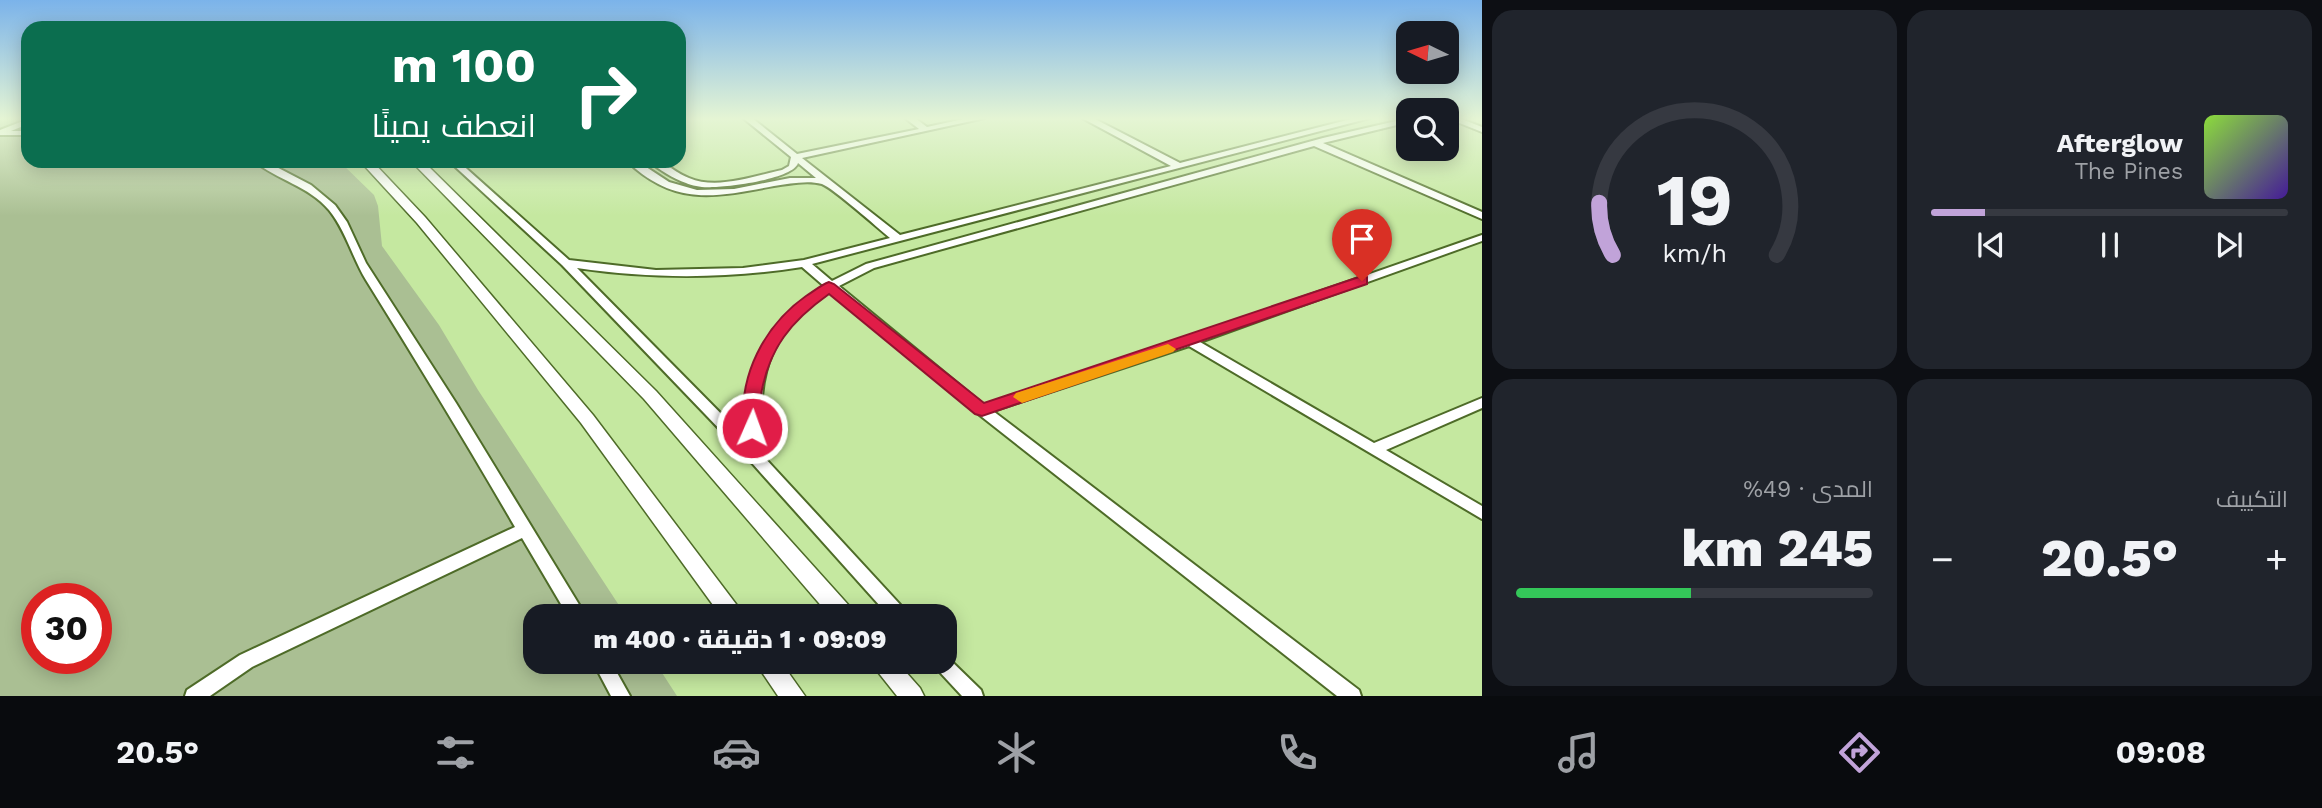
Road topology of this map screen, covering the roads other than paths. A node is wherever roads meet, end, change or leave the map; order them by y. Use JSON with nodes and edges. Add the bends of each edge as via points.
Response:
{"nodes":[{"id":1,"x":788,"y":150,"type":"edge"},
{"id":2,"x":822,"y":150,"type":"edge"},
{"id":3,"x":1148,"y":150,"type":"edge"},
{"id":4,"x":1239,"y":150,"type":"edge"},
{"id":5,"x":1289,"y":150,"type":"edge"},
{"id":6,"x":1339,"y":150,"type":"edge"},
{"id":7,"x":1341,"y":150,"type":"edge"},
{"id":8,"x":795,"y":156,"type":"junction"},
{"id":9,"x":1178,"y":166,"type":"junction"},
{"id":10,"x":272,"y":168,"type":"edge"},
{"id":11,"x":373,"y":168,"type":"edge"},
{"id":12,"x":424,"y":168,"type":"edge"},
{"id":13,"x":463,"y":168,"type":"edge"},
{"id":14,"x":643,"y":168,"type":"edge"},
{"id":15,"x":665,"y":168,"type":"edge"},
{"id":16,"x":1127,"y":179,"type":"junction"},
{"id":17,"x":827,"y":182,"type":"junction"},
{"id":18,"x":1146,"y":190,"type":"junction"},
{"id":19,"x":1482,"y":207,"type":"edge"},
{"id":20,"x":1482,"y":216,"type":"edge"},
{"id":21,"x":1482,"y":238,"type":"edge"},
{"id":22,"x":898,"y":239,"type":"junction"},
{"id":23,"x":566,"y":263,"type":"junction"},
{"id":24,"x":804,"y":263,"type":"junction"},
{"id":25,"x":829,"y":287,"type":"junction"},
{"id":26,"x":1190,"y":341,"type":"junction"},
{"id":27,"x":1482,"y":403,"type":"edge"},
{"id":28,"x":982,"y":410,"type":"junction"},
{"id":29,"x":1374,"y":449,"type":"junction"},
{"id":30,"x":757,"y":459,"type":"junction"},
{"id":31,"x":1482,"y":513,"type":"edge"},
{"id":32,"x":523,"y":530,"type":"junction"},
{"id":33,"x":569,"y":604,"type":"edge"},
{"id":34,"x":725,"y":604,"type":"edge"},
{"id":35,"x":833,"y":604,"type":"edge"},
{"id":36,"x":889,"y":604,"type":"edge"},
{"id":37,"x":609,"y":674,"type":"edge"},
{"id":38,"x":776,"y":674,"type":"edge"},
{"id":39,"x":893,"y":674,"type":"edge"},
{"id":40,"x":953,"y":674,"type":"edge"},
{"id":41,"x":194,"y":696,"type":"edge"},
{"id":42,"x":621,"y":696,"type":"edge"},
{"id":43,"x":793,"y":696,"type":"edge"},
{"id":44,"x":912,"y":696,"type":"edge"},
{"id":45,"x":974,"y":696,"type":"edge"},
{"id":46,"x":1352,"y":696,"type":"edge"}],
"edges":[{"from":1,"to":8,"type":"street"},
{"from":2,"to":8,"type":"street"},
{"from":3,"to":9,"type":"street"},
{"from":4,"to":9,"type":"street"},
{"from":5,"to":18,"type":"street"},
{"from":6,"to":20,"type":"street"},
{"from":7,"to":19,"type":"street"},
{"from":8,"to":15,"type":"street","via":[[793,167],[785,172],[721,185],[687,181]]},
{"from":8,"to":17,"type":"street"},
{"from":9,"to":16,"type":"street"},
{"from":10,"to":32,"type":"street","via":[[331,207],[342,222],[361,263]]},
{"from":11,"to":34,"type":"street","via":[[587,419]]},
{"from":12,"to":35,"type":"street","via":[[650,395]]},
{"from":13,"to":23,"type":"street"},
{"from":14,"to":17,"type":"street","via":[[676,188],[707,194],[794,180]]},
{"from":16,"to":18,"type":"street"},
{"from":16,"to":22,"type":"street"},
{"from":17,"to":22,"type":"street"},
{"from":18,"to":25,"type":"street","via":[[870,266]]},
{"from":21,"to":26,"type":"street"},
{"from":22,"to":24,"type":"street"},
{"from":23,"to":24,"type":"street","via":[[685,276]]},
{"from":23,"to":30,"type":"street"},
{"from":24,"to":25,"type":"street"},
{"from":25,"to":28,"type":"street"},
{"from":25,"to":30,"type":"street","via":[[796,310],[766,350],[752,400]]},
{"from":26,"to":28,"type":"street"},
{"from":26,"to":29,"type":"street"},
{"from":27,"to":29,"type":"street"},
{"from":28,"to":46,"type":"street"},
{"from":29,"to":31,"type":"street"},
{"from":30,"to":36,"type":"street"},
{"from":32,"to":33,"type":"street"},
{"from":32,"to":41,"type":"street","via":[[246,661]]},
{"from":37,"to":42,"type":"street"},
{"from":38,"to":43,"type":"street"},
{"from":39,"to":44,"type":"street"},
{"from":40,"to":45,"type":"street"}]}
